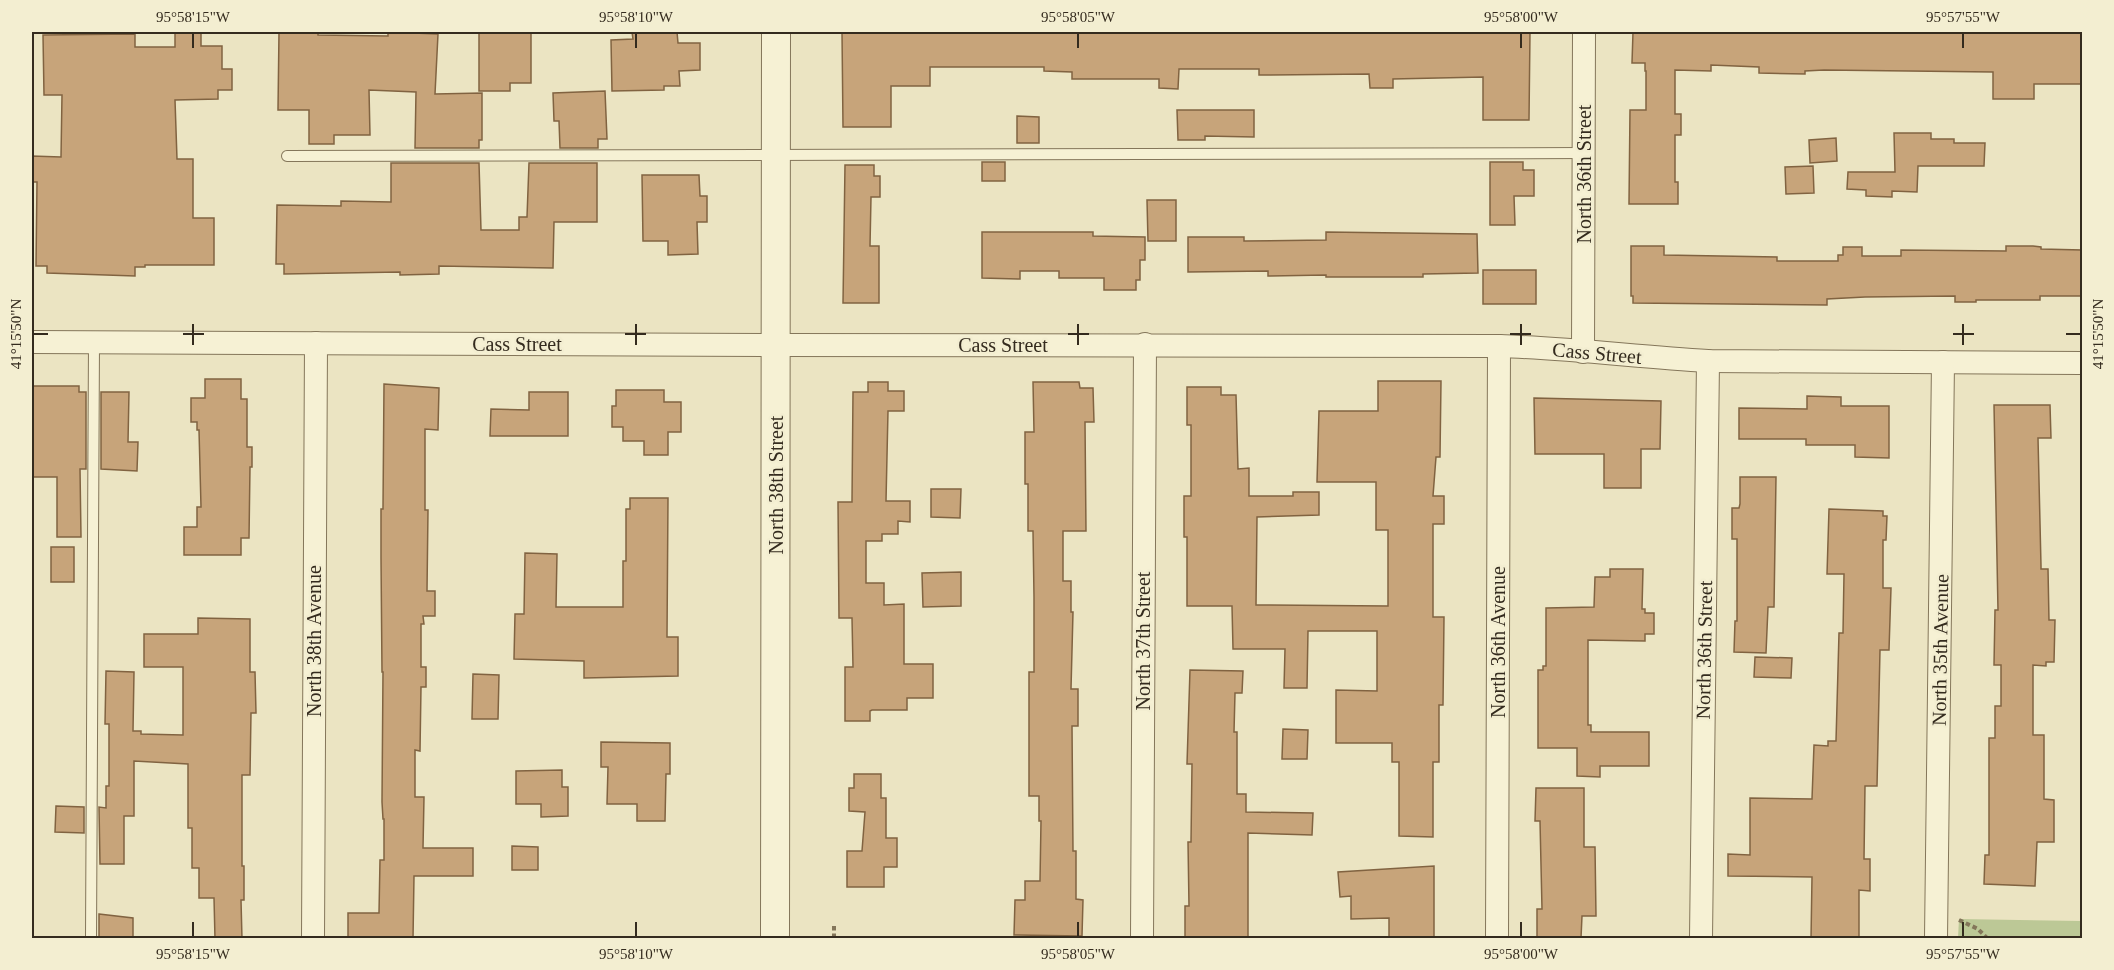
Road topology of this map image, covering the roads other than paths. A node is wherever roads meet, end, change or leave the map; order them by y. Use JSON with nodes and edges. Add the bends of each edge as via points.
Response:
{"nodes":[{"id":1,"x":776,"y":32,"type":"edge"},
{"id":2,"x":1584,"y":32,"type":"edge"},
{"id":3,"x":1584,"y":153,"type":"junction"},
{"id":4,"x":287,"y":156,"type":"dead end"},
{"id":5,"x":776,"y":156,"type":"junction"},
{"id":6,"x":32,"y":342,"type":"edge"},
{"id":7,"x":94,"y":342,"type":"junction"},
{"id":8,"x":316,"y":343,"type":"junction"},
{"id":9,"x":1145,"y":344,"type":"junction"},
{"id":10,"x":776,"y":345,"type":"junction"},
{"id":11,"x":1499,"y":346,"type":"junction"},
{"id":12,"x":1583,"y":352,"type":"junction"},
{"id":13,"x":1708,"y":361,"type":"junction"},
{"id":14,"x":1943,"y":362,"type":"junction"},
{"id":15,"x":2082,"y":363,"type":"edge"},
{"id":16,"x":91,"y":939,"type":"edge"},
{"id":17,"x":313,"y":939,"type":"edge"},
{"id":18,"x":775,"y":939,"type":"edge"},
{"id":19,"x":1142,"y":939,"type":"edge"},
{"id":20,"x":1497,"y":939,"type":"edge"},
{"id":21,"x":1701,"y":939,"type":"edge"},
{"id":22,"x":1936,"y":939,"type":"edge"}],
"edges":[{"from":1,"to":5,"type":"street","name":"North 38th Street"},
{"from":2,"to":3,"type":"street","name":"North 36th Street"},
{"from":3,"to":5,"type":"lane"},
{"from":3,"to":12,"type":"street","name":"North 36th Street"},
{"from":4,"to":5,"type":"lane"},
{"from":5,"to":10,"type":"street","name":"North 38th Street"},
{"from":6,"to":7,"type":"street","name":"Cass Street"},
{"from":7,"to":8,"type":"street","name":"Cass Street"},
{"from":7,"to":16,"type":"lane"},
{"from":8,"to":10,"type":"street","name":"Cass Street"},
{"from":8,"to":17,"type":"street","name":"North 38th Avenue"},
{"from":9,"to":10,"type":"street","name":"Cass Street"},
{"from":9,"to":11,"type":"street","name":"Cass Street"},
{"from":9,"to":19,"type":"street","name":"North 37th Street"},
{"from":10,"to":18,"type":"street","name":"North 38th Street"},
{"from":11,"to":12,"type":"street","name":"Cass Street"},
{"from":11,"to":20,"type":"street","name":"North 36th Avenue"},
{"from":12,"to":13,"type":"street","name":"Cass Street"},
{"from":13,"to":14,"type":"street","name":"Cass Street"},
{"from":13,"to":21,"type":"street","name":"North 36th Street"},
{"from":14,"to":15,"type":"street","name":"Cass Street"},
{"from":14,"to":22,"type":"street","name":"North 35th Avenue"}]}
